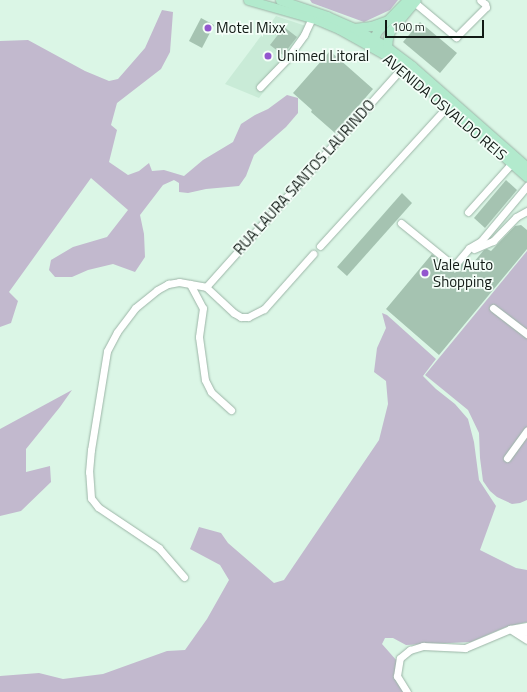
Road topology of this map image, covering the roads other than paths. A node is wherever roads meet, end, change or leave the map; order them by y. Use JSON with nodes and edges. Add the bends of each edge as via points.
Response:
{"nodes":[{"id":1,"x":248,"y":0,"type":"edge"},
{"id":2,"x":280,"y":0,"type":"edge"},
{"id":3,"x":480,"y":0,"type":"edge"},
{"id":4,"x":412,"y":1,"type":"edge"},
{"id":5,"x":312,"y":18,"type":"junction"},
{"id":6,"x":386,"y":21,"type":"junction"},
{"id":7,"x":354,"y":28,"type":"junction"},
{"id":8,"x":372,"y":43,"type":"junction"},
{"id":9,"x":387,"y":47,"type":"junction"},
{"id":10,"x":402,"y":67,"type":"junction"},
{"id":11,"x":260,"y":87,"type":"dead end"},
{"id":12,"x":448,"y":106,"type":"junction"},
{"id":13,"x":512,"y":164,"type":"junction"},
{"id":14,"x":527,"y":167,"type":"edge"},
{"id":15,"x":527,"y":177,"type":"edge"},
{"id":16,"x":527,"y":186,"type":"edge"},
{"id":17,"x":527,"y":211,"type":"edge"},
{"id":18,"x":468,"y":212,"type":"dead end"},
{"id":19,"x":401,"y":223,"type":"dead end"},
{"id":20,"x":479,"y":245,"type":"junction"},
{"id":21,"x":320,"y":246,"type":"dead end"},
{"id":22,"x":313,"y":254,"type":"dead end"},
{"id":23,"x":190,"y":284,"type":"junction"},
{"id":24,"x":206,"y":287,"type":"junction"},
{"id":25,"x":493,"y":308,"type":"dead end"},
{"id":26,"x":527,"y":334,"type":"edge"},
{"id":27,"x":231,"y":410,"type":"dead end"},
{"id":28,"x":527,"y":430,"type":"edge"},
{"id":29,"x":507,"y":458,"type":"dead end"},
{"id":30,"x":184,"y":577,"type":"dead end"},
{"id":31,"x":527,"y":626,"type":"edge"},
{"id":32,"x":510,"y":629,"type":"junction"},
{"id":33,"x":527,"y":632,"type":"edge"},
{"id":34,"x":527,"y":640,"type":"edge"},
{"id":35,"x":407,"y":692,"type":"edge"}],
"edges":[{"from":1,"to":5,"type":"main road","name":"AVENIDA OSVALDO REIS"},
{"from":2,"to":7,"type":"main road","name":"AVENIDA OSVALDO REIS"},
{"from":3,"to":4,"type":"street","via":[[486,7],[456,37]]},
{"from":4,"to":6,"type":"main road"},
{"from":4,"to":9,"type":"main road","via":[[390,31]]},
{"from":5,"to":8,"type":"main road","name":"AVENIDA OSVALDO REIS"},
{"from":5,"to":11,"type":"street","via":[[304,35],[286,60]]},
{"from":6,"to":7,"type":"main road"},
{"from":6,"to":8,"type":"main road"},
{"from":7,"to":8,"type":"main road","name":"AVENIDA OSVALDO REIS"},
{"from":8,"to":9,"type":"main road","name":"AVENIDA OSVALDO REIS"},
{"from":8,"to":10,"type":"main road","name":"AVENIDA OSVALDO REIS"},
{"from":9,"to":14,"type":"main road","name":"AVENIDA OSVALDO REIS"},
{"from":10,"to":12,"type":"main road","name":"AVENIDA OSVALDO REIS"},
{"from":10,"to":24,"type":"street","name":"RUA LAURA SANTOS LAURINDO"},
{"from":12,"to":13,"type":"main road","name":"AVENIDA OSVALDO REIS"},
{"from":12,"to":21,"type":"street"},
{"from":13,"to":15,"type":"main road","name":"AVENIDA OSVALDO REIS"},
{"from":13,"to":18,"type":"street"},
{"from":16,"to":20,"type":"street"},
{"from":17,"to":20,"type":"street","via":[[516,217],[493,242]]},
{"from":19,"to":20,"type":"street","via":[[454,266],[465,253]]},
{"from":22,"to":24,"type":"street","via":[[264,309],[248,317],[234,314]]},
{"from":23,"to":24,"type":"street"},
{"from":23,"to":27,"type":"street","via":[[203,308],[198,337],[206,380],[211,392]]},
{"from":23,"to":30,"type":"street","via":[[168,284],[151,294],[135,308],[111,343],[104,363],[89,472],[93,502],[159,548]]},
{"from":25,"to":26,"type":"street"},
{"from":28,"to":29,"type":"street"},
{"from":31,"to":32,"type":"street"},
{"from":32,"to":33,"type":"street"},
{"from":32,"to":34,"type":"street"},
{"from":32,"to":35,"type":"street","via":[[465,648],[416,647],[404,653],[400,658],[397,676]]}]}
